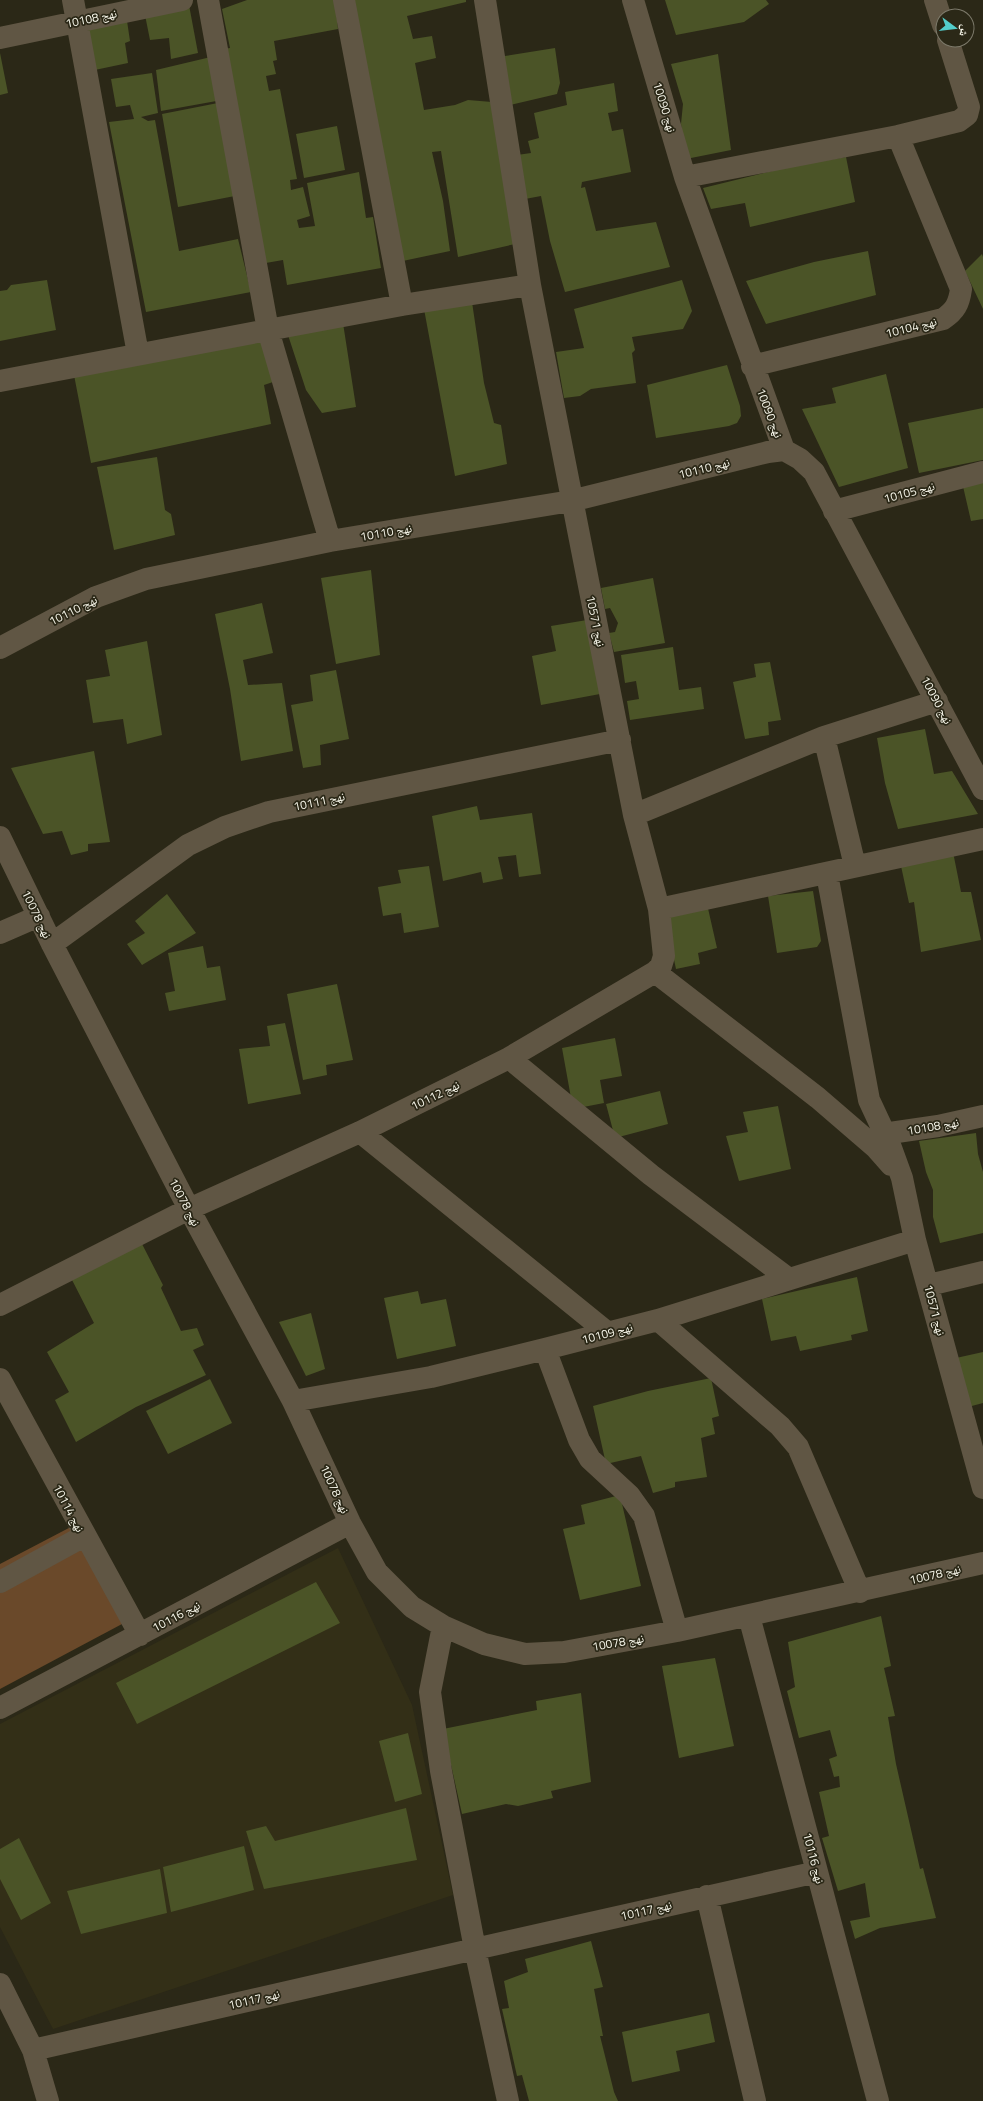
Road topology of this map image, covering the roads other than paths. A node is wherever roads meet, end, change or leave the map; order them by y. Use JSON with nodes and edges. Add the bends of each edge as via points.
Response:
{"nodes":[{"id":1,"x":182,"y":0,"type":"edge"},
{"id":2,"x":208,"y":0,"type":"edge"},
{"id":3,"x":344,"y":0,"type":"edge"},
{"id":4,"x":485,"y":0,"type":"edge"},
{"id":5,"x":633,"y":0,"type":"edge"},
{"id":6,"x":75,"y":10,"type":"edge"},
{"id":7,"x":0,"y":38,"type":"edge"},
{"id":8,"x":951,"y":48,"type":"edge"},
{"id":9,"x":898,"y":136,"type":"junction"},
{"id":10,"x":685,"y":177,"type":"junction"},
{"id":11,"x":530,"y":285,"type":"junction"},
{"id":12,"x":402,"y":305,"type":"junction"},
{"id":13,"x":268,"y":330,"type":"junction"},
{"id":14,"x":138,"y":354,"type":"junction"},
{"id":15,"x":752,"y":366,"type":"junction"},
{"id":16,"x":0,"y":381,"type":"edge"},
{"id":17,"x":784,"y":450,"type":"junction"},
{"id":18,"x":983,"y":472,"type":"edge"},
{"id":19,"x":571,"y":500,"type":"junction"},
{"id":20,"x":834,"y":511,"type":"junction"},
{"id":21,"x":330,"y":541,"type":"junction"},
{"id":22,"x":0,"y":648,"type":"edge"},
{"id":23,"x":937,"y":701,"type":"junction"},
{"id":24,"x":824,"y":737,"type":"junction"},
{"id":25,"x":620,"y":740,"type":"junction"},
{"id":26,"x":983,"y":789,"type":"edge"},
{"id":27,"x":634,"y":815,"type":"junction"},
{"id":28,"x":0,"y":837,"type":"edge"},
{"id":29,"x":983,"y":839,"type":"edge"},
{"id":30,"x":855,"y":866,"type":"junction"},
{"id":31,"x":827,"y":874,"type":"junction"},
{"id":32,"x":659,"y":909,"type":"junction"},
{"id":33,"x":39,"y":916,"type":"junction"},
{"id":34,"x":0,"y":933,"type":"edge"},
{"id":35,"x":52,"y":944,"type":"junction"},
{"id":36,"x":660,"y":964,"type":"junction"},
{"id":37,"x":509,"y":1058,"type":"junction"},
{"id":38,"x":983,"y":1116,"type":"edge"},
{"id":39,"x":360,"y":1132,"type":"junction"},
{"id":40,"x":883,"y":1134,"type":"junction"},
{"id":41,"x":902,"y":1178,"type":"junction"},
{"id":42,"x":189,"y":1209,"type":"junction"},
{"id":43,"x":915,"y":1240,"type":"junction"},
{"id":44,"x":983,"y":1272,"type":"edge"},
{"id":45,"x":789,"y":1279,"type":"junction"},
{"id":46,"x":928,"y":1285,"type":"junction"},
{"id":47,"x":0,"y":1305,"type":"edge"},
{"id":48,"x":658,"y":1320,"type":"junction"},
{"id":49,"x":608,"y":1333,"type":"junction"},
{"id":50,"x":545,"y":1349,"type":"junction"},
{"id":51,"x":0,"y":1379,"type":"edge"},
{"id":52,"x":292,"y":1401,"type":"junction"},
{"id":53,"x":983,"y":1488,"type":"edge"},
{"id":54,"x":350,"y":1523,"type":"junction"},
{"id":55,"x":84,"y":1536,"type":"junction"},
{"id":56,"x":983,"y":1563,"type":"edge"},
{"id":57,"x":0,"y":1582,"type":"edge"},
{"id":58,"x":860,"y":1592,"type":"junction"},
{"id":59,"x":749,"y":1616,"type":"junction"},
{"id":60,"x":443,"y":1626,"type":"junction"},
{"id":61,"x":677,"y":1631,"type":"junction"},
{"id":62,"x":140,"y":1635,"type":"junction"},
{"id":63,"x":0,"y":1708,"type":"edge"},
{"id":64,"x":817,"y":1872,"type":"junction"},
{"id":65,"x":707,"y":1896,"type":"junction"},
{"id":66,"x":475,"y":1949,"type":"junction"},
{"id":67,"x":0,"y":1984,"type":"edge"},
{"id":68,"x":33,"y":2050,"type":"junction"},
{"id":69,"x":48,"y":2101,"type":"edge"},
{"id":70,"x":508,"y":2101,"type":"edge"},
{"id":71,"x":755,"y":2101,"type":"edge"},
{"id":72,"x":878,"y":2101,"type":"edge"}],
"edges":[{"from":1,"to":6,"type":"street","name":"نهج 10108"},
{"from":2,"to":13,"type":"street"},
{"from":3,"to":12,"type":"street"},
{"from":4,"to":11,"type":"street","name":"نهج 10571"},
{"from":5,"to":10,"type":"street","name":"نهج 10090"},
{"from":6,"to":7,"type":"street","name":"نهج 10108"},
{"from":6,"to":14,"type":"street"},
{"from":8,"to":9,"type":"street","via":[[969,107],[967,115],[959,121]]},
{"from":9,"to":10,"type":"street"},
{"from":9,"to":15,"type":"street","name":"نهج 10104","via":[[961,289],[959,302],[952,313],[943,319]]},
{"from":10,"to":15,"type":"street","name":"نهج 10090"},
{"from":11,"to":12,"type":"street"},
{"from":11,"to":19,"type":"street","name":"نهج 10571"},
{"from":12,"to":13,"type":"street"},
{"from":13,"to":14,"type":"street"},
{"from":13,"to":21,"type":"street"},
{"from":14,"to":16,"type":"street"},
{"from":15,"to":17,"type":"street","name":"نهج 10090"},
{"from":17,"to":19,"type":"street","name":"نهج 10110"},
{"from":17,"to":20,"type":"street","name":"نهج 10090","via":[[800,459],[814,472]]},
{"from":18,"to":20,"type":"street","name":"نهج 10105"},
{"from":19,"to":21,"type":"street","name":"نهج 10110"},
{"from":19,"to":25,"type":"street","name":"نهج 10571"},
{"from":20,"to":23,"type":"street","name":"نهج 10090"},
{"from":21,"to":22,"type":"street","name":"نهج 10110","via":[[146,579],[96,598]]},
{"from":23,"to":24,"type":"street"},
{"from":23,"to":26,"type":"street","name":"نهج 10090"},
{"from":24,"to":27,"type":"street"},
{"from":24,"to":30,"type":"street"},
{"from":25,"to":27,"type":"street","name":"نهج 10571"},
{"from":25,"to":35,"type":"street","name":"نهج 10111","via":[[269,812],[225,827],[188,845]]},
{"from":27,"to":32,"type":"street","name":"نهج 10571"},
{"from":28,"to":33,"type":"street","name":"نهج 10078"},
{"from":29,"to":30,"type":"street"},
{"from":30,"to":31,"type":"street"},
{"from":31,"to":32,"type":"street"},
{"from":31,"to":40,"type":"street","name":"نهج 10571","via":[[869,1100]]},
{"from":32,"to":36,"type":"street","name":"نهج 10571"},
{"from":33,"to":34,"type":"street"},
{"from":33,"to":35,"type":"street","name":"نهج 10078"},
{"from":35,"to":42,"type":"street","name":"نهج 10078"},
{"from":36,"to":37,"type":"street","name":"نهج 10112"},
{"from":36,"to":41,"type":"street","via":[[876,1148]]},
{"from":37,"to":39,"type":"street","name":"نهج 10112"},
{"from":37,"to":45,"type":"street","via":[[652,1175]]},
{"from":38,"to":40,"type":"street","name":"نهج 10108"},
{"from":39,"to":42,"type":"street","name":"نهج 10112"},
{"from":39,"to":49,"type":"street"},
{"from":40,"to":41,"type":"street","name":"نهج 10571","via":[[890,1144]]},
{"from":41,"to":43,"type":"street","name":"نهج 10571"},
{"from":42,"to":47,"type":"street","name":"نهج 10112"},
{"from":42,"to":52,"type":"street","name":"نهج 10078"},
{"from":43,"to":45,"type":"street","name":"نهج 10109"},
{"from":43,"to":46,"type":"street","name":"نهج 10571"},
{"from":44,"to":46,"type":"street"},
{"from":45,"to":48,"type":"street","name":"نهج 10109"},
{"from":46,"to":53,"type":"street","name":"نهج 10571"},
{"from":48,"to":49,"type":"street","name":"نهج 10109"},
{"from":48,"to":58,"type":"street","via":[[780,1426],[798,1447]]},
{"from":49,"to":50,"type":"street","name":"نهج 10109"},
{"from":50,"to":52,"type":"street","name":"نهج 10109","via":[[431,1377]]},
{"from":50,"to":61,"type":"street","via":[[579,1440],[590,1459],[629,1495],[644,1516]]},
{"from":51,"to":55,"type":"street","name":"نهج 10114"},
{"from":52,"to":54,"type":"street","name":"نهج 10078"},
{"from":54,"to":60,"type":"street","name":"نهج 10078","via":[[377,1572],[412,1606]]},
{"from":54,"to":62,"type":"street","name":"نهج 10116"},
{"from":55,"to":57,"type":"street"},
{"from":55,"to":62,"type":"street","name":"نهج 10114"},
{"from":56,"to":58,"type":"street","name":"نهج 10078"},
{"from":58,"to":59,"type":"street","name":"نهج 10078"},
{"from":59,"to":61,"type":"street","name":"نهج 10078"},
{"from":59,"to":64,"type":"street","name":"نهج 10116"},
{"from":60,"to":61,"type":"street","name":"نهج 10078","via":[[484,1644],[526,1654],[564,1652]]},
{"from":60,"to":66,"type":"street","via":[[430,1692],[441,1771]]},
{"from":62,"to":63,"type":"street","name":"نهج 10116"},
{"from":64,"to":65,"type":"street","name":"نهج 10117"},
{"from":64,"to":72,"type":"street","name":"نهج 10116"},
{"from":65,"to":66,"type":"street","name":"نهج 10117"},
{"from":65,"to":71,"type":"street"},
{"from":66,"to":68,"type":"street","name":"نهج 10117"},
{"from":66,"to":70,"type":"street"},
{"from":67,"to":68,"type":"street"},
{"from":68,"to":69,"type":"street"}]}
